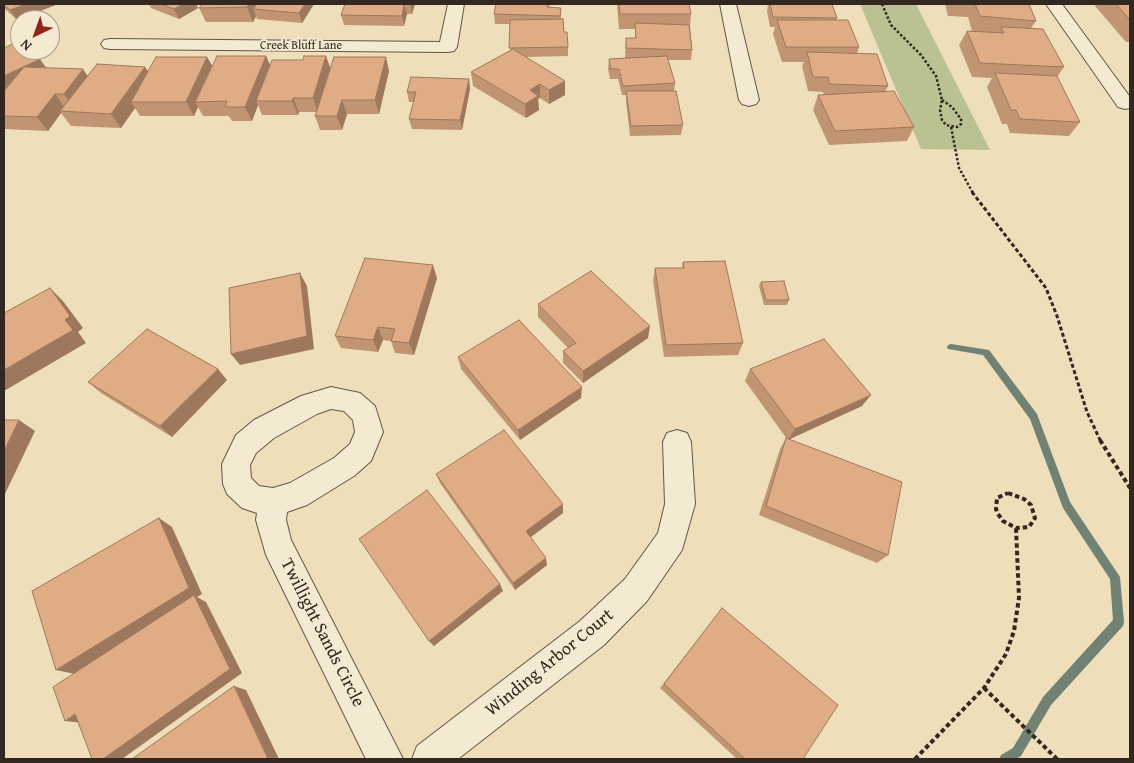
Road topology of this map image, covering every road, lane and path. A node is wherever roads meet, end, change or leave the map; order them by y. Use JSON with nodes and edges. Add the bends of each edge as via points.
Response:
{"nodes":[{"id":1,"x":456,"y":4,"type":"edge"},
{"id":2,"x":728,"y":4,"type":"edge"},
{"id":3,"x":882,"y":4,"type":"edge"},
{"id":4,"x":1054,"y":4,"type":"edge"},
{"id":5,"x":110,"y":44,"type":"dead end"},
{"id":6,"x":749,"y":100,"type":"dead end"},
{"id":7,"x":942,"y":100,"type":"junction"},
{"id":8,"x":1125,"y":103,"type":"dead end"},
{"id":9,"x":951,"y":127,"type":"junction"},
{"id":10,"x":677,"y":442,"type":"dead end"},
{"id":11,"x":1130,"y":488,"type":"edge"},
{"id":12,"x":273,"y":502,"type":"junction"},
{"id":13,"x":1016,"y":528,"type":"junction"},
{"id":14,"x":984,"y":688,"type":"junction"},
{"id":15,"x":385,"y":759,"type":"edge"},
{"id":16,"x":430,"y":759,"type":"edge"},
{"id":17,"x":914,"y":759,"type":"edge"},
{"id":18,"x":1058,"y":759,"type":"edge"}],
"edges":[{"from":1,"to":5,"type":"street","name":"Creek Bluff Lane","via":[[448,47]]},
{"from":2,"to":6,"type":"street"},
{"from":3,"to":7,"type":"path","via":[[892,25],[936,76]]},
{"from":4,"to":8,"type":"street"},
{"from":7,"to":9,"type":"path","via":[[942,120]]},
{"from":7,"to":9,"type":"path","via":[[961,119],[957,128]]},
{"from":9,"to":11,"type":"path","via":[[959,168],[971,190],[1046,288],[1090,419]]},
{"from":10,"to":16,"type":"street","name":"Winding Arbor Court","via":[[680,504],[671,540],[636,590],[592,633]]},
{"from":12,"to":12,"type":"street","via":[[297,495],[344,468],[361,452],[369,432],[365,414],[351,401],[331,398],[310,404],[264,429],[246,444],[236,464],[238,484],[252,498]]},
{"from":12,"to":15,"type":"street","name":"Twillight Sands Circle","via":[[271,520],[277,544]]},
{"from":13,"to":13,"type":"path","via":[[1029,527],[1034,522],[1031,505],[1016,495],[1001,494],[997,498],[996,509],[1003,521]]},
{"from":13,"to":14,"type":"path","via":[[1019,598],[1014,631],[1006,654]]},
{"from":14,"to":17,"type":"path"},
{"from":14,"to":18,"type":"path"}]}
